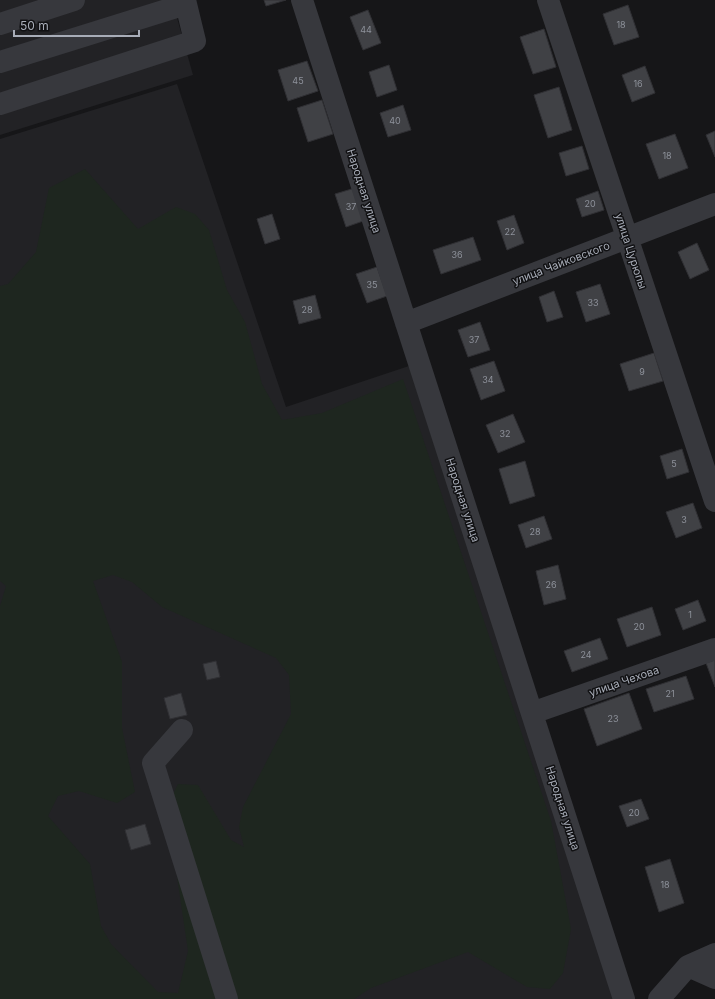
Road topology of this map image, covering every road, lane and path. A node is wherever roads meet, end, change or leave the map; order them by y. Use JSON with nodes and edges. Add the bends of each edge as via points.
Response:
{"nodes":[{"id":1,"x":74,"y":0,"type":"edge"},
{"id":2,"x":302,"y":0,"type":"edge"},
{"id":3,"x":548,"y":0,"type":"edge"},
{"id":4,"x":185,"y":2,"type":"edge"},
{"id":5,"x":0,"y":24,"type":"edge"},
{"id":6,"x":0,"y":62,"type":"edge"},
{"id":7,"x":0,"y":104,"type":"edge"},
{"id":8,"x":715,"y":204,"type":"edge"},
{"id":9,"x":627,"y":238,"type":"junction"},
{"id":10,"x":406,"y":323,"type":"junction"},
{"id":11,"x":715,"y":501,"type":"edge"},
{"id":12,"x":715,"y":650,"type":"edge"},
{"id":13,"x":532,"y":713,"type":"junction"},
{"id":14,"x":182,"y":730,"type":"dead end"},
{"id":15,"x":715,"y":954,"type":"edge"},
{"id":16,"x":688,"y":966,"type":"junction"},
{"id":17,"x":715,"y":978,"type":"edge"},
{"id":18,"x":227,"y":999,"type":"edge"},
{"id":19,"x":624,"y":999,"type":"edge"},
{"id":20,"x":659,"y":999,"type":"edge"}],
"edges":[{"from":1,"to":5,"type":"street"},
{"from":2,"to":10,"type":"street","name":"Народная улица"},
{"from":3,"to":9,"type":"street","name":"улица Цурюпы"},
{"from":4,"to":6,"type":"street"},
{"from":4,"to":7,"type":"street","via":[[195,41]]},
{"from":8,"to":9,"type":"street","name":"улица Чайковского"},
{"from":9,"to":10,"type":"street","name":"улица Чайковского"},
{"from":9,"to":11,"type":"street","name":"улица Цурюпы"},
{"from":10,"to":13,"type":"street","name":"Народная улица"},
{"from":12,"to":13,"type":"street","name":"улица Чехова"},
{"from":13,"to":19,"type":"street","name":"Народная улица"},
{"from":14,"to":18,"type":"street","via":[[153,763]]},
{"from":15,"to":16,"type":"street"},
{"from":16,"to":17,"type":"street"},
{"from":16,"to":20,"type":"street"}]}
